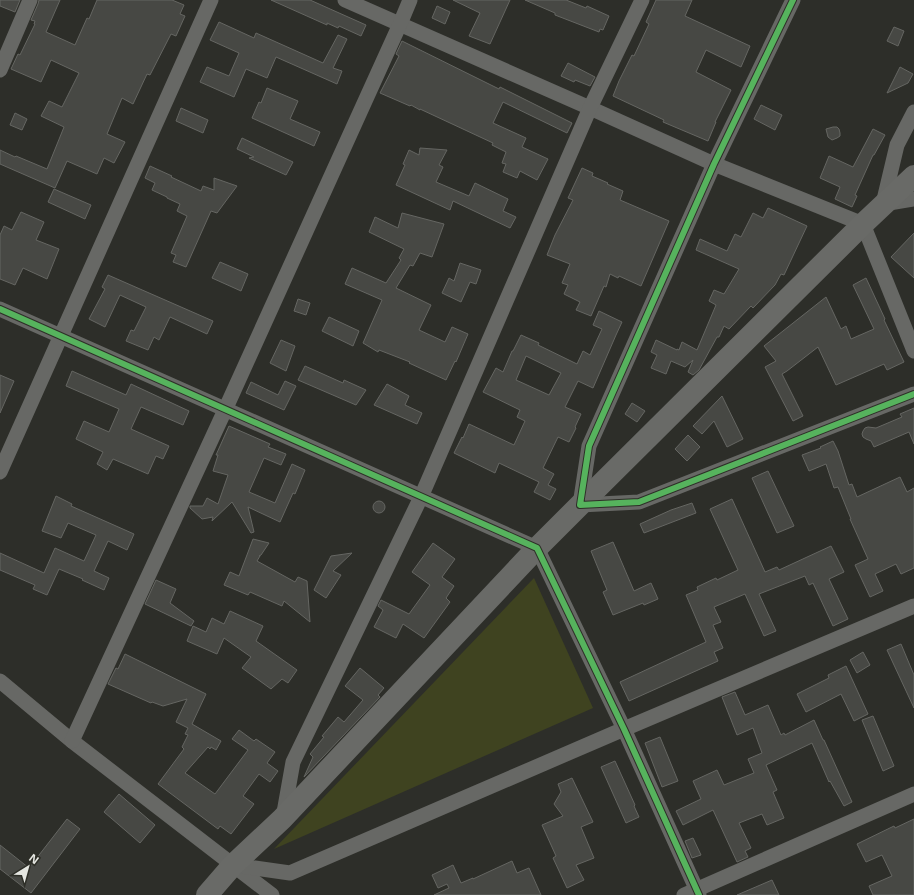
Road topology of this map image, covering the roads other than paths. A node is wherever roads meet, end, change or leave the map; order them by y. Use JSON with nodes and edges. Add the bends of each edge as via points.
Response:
{"nodes":[{"id":1,"x":30,"y":0,"type":"edge"},
{"id":2,"x":211,"y":0,"type":"edge"},
{"id":3,"x":345,"y":0,"type":"edge"},
{"id":4,"x":410,"y":0,"type":"edge"},
{"id":5,"x":642,"y":0,"type":"edge"},
{"id":6,"x":793,"y":0,"type":"edge"},
{"id":7,"x":400,"y":24,"type":"junction"},
{"id":8,"x":0,"y":70,"type":"edge"},
{"id":9,"x":590,"y":108,"type":"junction"},
{"id":10,"x":914,"y":112,"type":"edge"},
{"id":11,"x":714,"y":164,"type":"junction"},
{"id":12,"x":914,"y":176,"type":"edge"},
{"id":13,"x":914,"y":199,"type":"edge"},
{"id":14,"x":883,"y":204,"type":"junction"},
{"id":15,"x":863,"y":224,"type":"junction"},
{"id":16,"x":0,"y":309,"type":"edge"},
{"id":17,"x":61,"y":336,"type":"junction"},
{"id":18,"x":914,"y":351,"type":"edge"},
{"id":19,"x":914,"y":394,"type":"edge"},
{"id":20,"x":225,"y":410,"type":"junction"},
{"id":21,"x":0,"y":472,"type":"edge"},
{"id":22,"x":421,"y":497,"type":"junction"},
{"id":23,"x":580,"y":505,"type":"junction"},
{"id":24,"x":537,"y":548,"type":"junction"},
{"id":25,"x":914,"y":606,"type":"edge"},
{"id":26,"x":0,"y":682,"type":"edge"},
{"id":27,"x":624,"y":728,"type":"junction"},
{"id":28,"x":72,"y":740,"type":"junction"},
{"id":29,"x":914,"y":794,"type":"edge"},
{"id":30,"x":282,"y":819,"type":"junction"},
{"id":31,"x":233,"y":865,"type":"junction"},
{"id":32,"x":693,"y":893,"type":"edge"},
{"id":33,"x":207,"y":895,"type":"edge"},
{"id":34,"x":272,"y":895,"type":"edge"}],
"edges":[{"from":1,"to":8,"type":"street"},
{"from":2,"to":17,"type":"street"},
{"from":3,"to":7,"type":"street"},
{"from":4,"to":7,"type":"street"},
{"from":5,"to":9,"type":"street"},
{"from":6,"to":11,"type":"street"},
{"from":7,"to":9,"type":"street"},
{"from":7,"to":20,"type":"street"},
{"from":9,"to":11,"type":"street"},
{"from":9,"to":22,"type":"street"},
{"from":10,"to":14,"type":"street","via":[[897,145]]},
{"from":11,"to":15,"type":"street"},
{"from":11,"to":23,"type":"street","via":[[589,446]]},
{"from":12,"to":14,"type":"main road"},
{"from":13,"to":14,"type":"street"},
{"from":14,"to":15,"type":"main road"},
{"from":15,"to":18,"type":"street"},
{"from":15,"to":23,"type":"main road"},
{"from":16,"to":17,"type":"street"},
{"from":17,"to":20,"type":"street"},
{"from":17,"to":21,"type":"street"},
{"from":19,"to":23,"type":"street","via":[[639,502]]},
{"from":20,"to":22,"type":"street"},
{"from":20,"to":28,"type":"street"},
{"from":22,"to":24,"type":"street"},
{"from":22,"to":30,"type":"street","via":[[293,762]]},
{"from":23,"to":24,"type":"main road"},
{"from":24,"to":27,"type":"street"},
{"from":24,"to":30,"type":"main road"},
{"from":25,"to":27,"type":"street"},
{"from":26,"to":28,"type":"street"},
{"from":27,"to":31,"type":"street","via":[[290,873]]},
{"from":27,"to":32,"type":"street"},
{"from":28,"to":31,"type":"street"},
{"from":29,"to":32,"type":"street"},
{"from":30,"to":31,"type":"main road"},
{"from":31,"to":33,"type":"main road"},
{"from":31,"to":34,"type":"street"}]}
